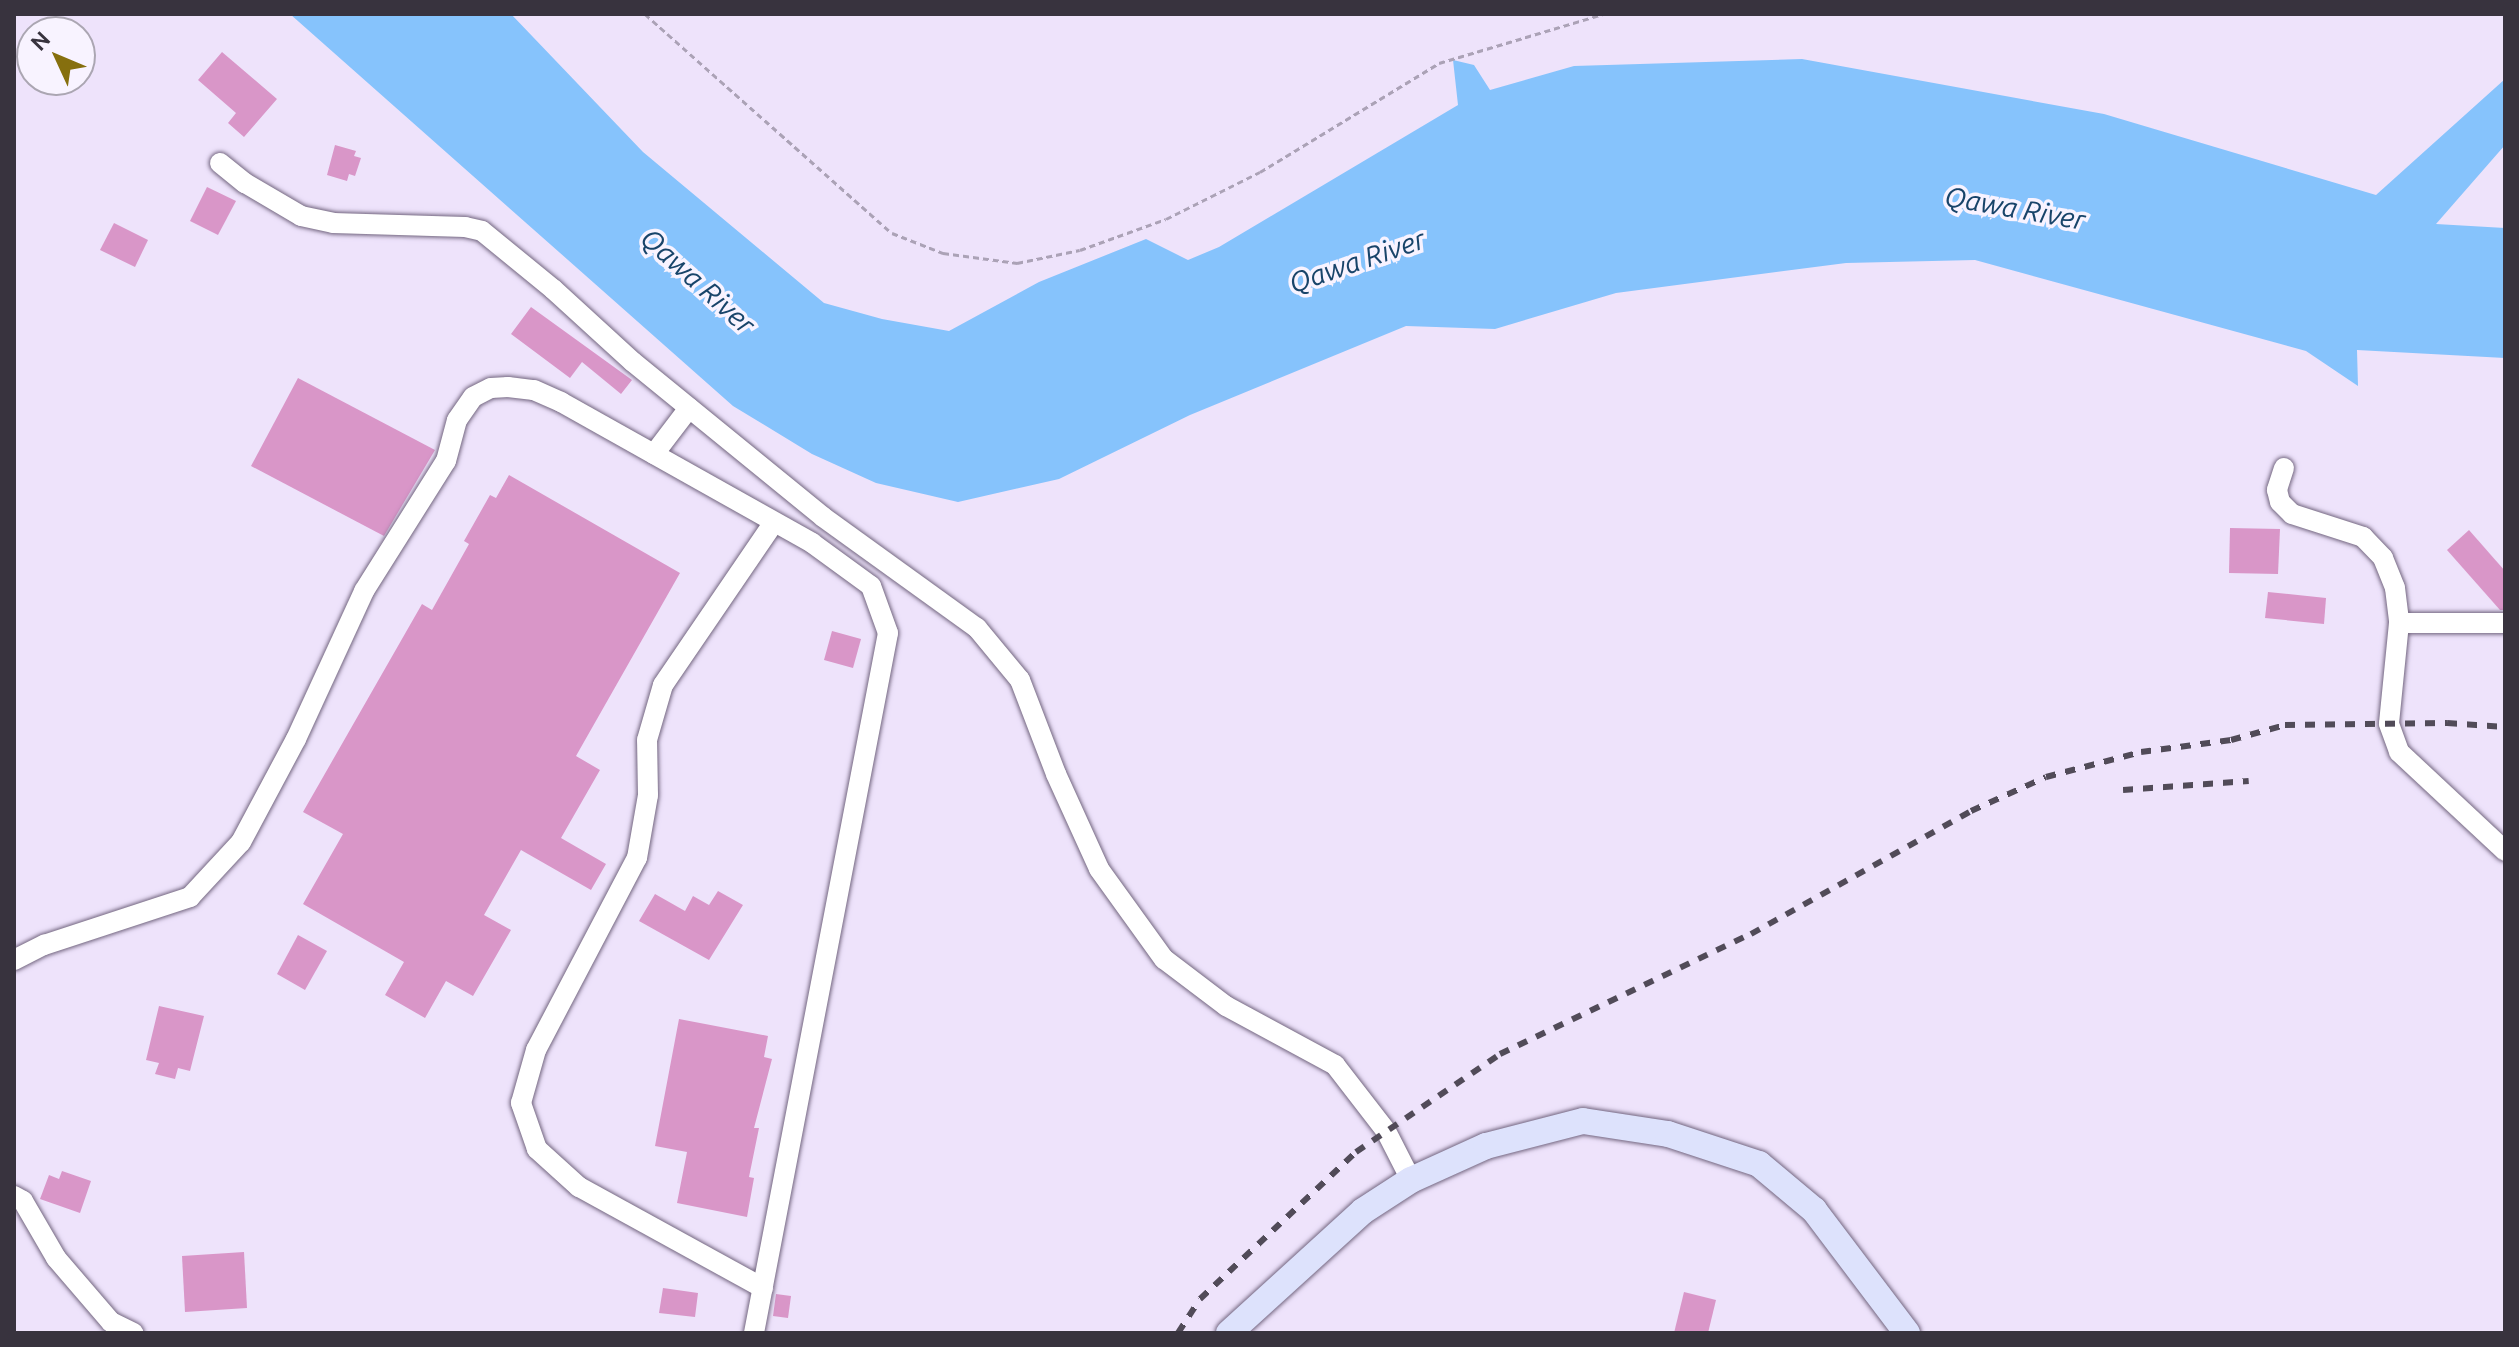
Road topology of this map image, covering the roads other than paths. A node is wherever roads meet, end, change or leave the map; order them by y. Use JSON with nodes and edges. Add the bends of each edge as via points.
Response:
{"nodes":[{"id":1,"x":220,"y":163,"type":"dead end"},
{"id":2,"x":689,"y":408,"type":"junction"},
{"id":3,"x":654,"y":454,"type":"junction"},
{"id":4,"x":2284,"y":468,"type":"dead end"},
{"id":5,"x":774,"y":522,"type":"junction"},
{"id":6,"x":2399,"y":623,"type":"junction"},
{"id":7,"x":2505,"y":623,"type":"edge"},
{"id":8,"x":2505,"y":851,"type":"edge"},
{"id":9,"x":14,"y":960,"type":"edge"},
{"id":10,"x":1411,"y":1180,"type":"junction"},
{"id":11,"x":14,"y":1196,"type":"edge"},
{"id":12,"x":763,"y":1288,"type":"junction"},
{"id":13,"x":134,"y":1333,"type":"edge"},
{"id":14,"x":754,"y":1333,"type":"edge"},
{"id":15,"x":1229,"y":1333,"type":"edge"},
{"id":16,"x":1907,"y":1333,"type":"edge"}],
"edges":[{"from":1,"to":2,"type":"street","via":[[301,216],[333,223],[482,231]]},
{"from":2,"to":3,"type":"street"},
{"from":2,"to":10,"type":"street","via":[[823,517],[977,628],[1020,680],[1099,869],[1164,959],[1226,1006],[1335,1065],[1386,1131]]},
{"from":3,"to":5,"type":"street"},
{"from":3,"to":9,"type":"street","via":[[534,390],[491,388],[473,397],[457,420],[446,461],[364,591],[296,739],[241,842],[190,897],[44,945]]},
{"from":4,"to":6,"type":"street","via":[[2277,490],[2292,514],[2363,537],[2383,558],[2395,588]]},
{"from":5,"to":12,"type":"street","via":[[871,586],[888,633]]},
{"from":5,"to":12,"type":"street","via":[[663,685],[647,740],[648,795],[637,858],[536,1050],[521,1103],[537,1149],[579,1187]]},
{"from":6,"to":7,"type":"street"},
{"from":6,"to":8,"type":"street","via":[[2389,724],[2399,752]]},
{"from":10,"to":15,"type":"main road","via":[[1363,1211]]},
{"from":10,"to":16,"type":"main road","via":[[1486,1146],[1583,1121],[1668,1134],[1759,1164],[1814,1210]]},
{"from":11,"to":13,"type":"street","via":[[23,1201],[56,1258],[111,1322]]},
{"from":12,"to":14,"type":"street"}]}
